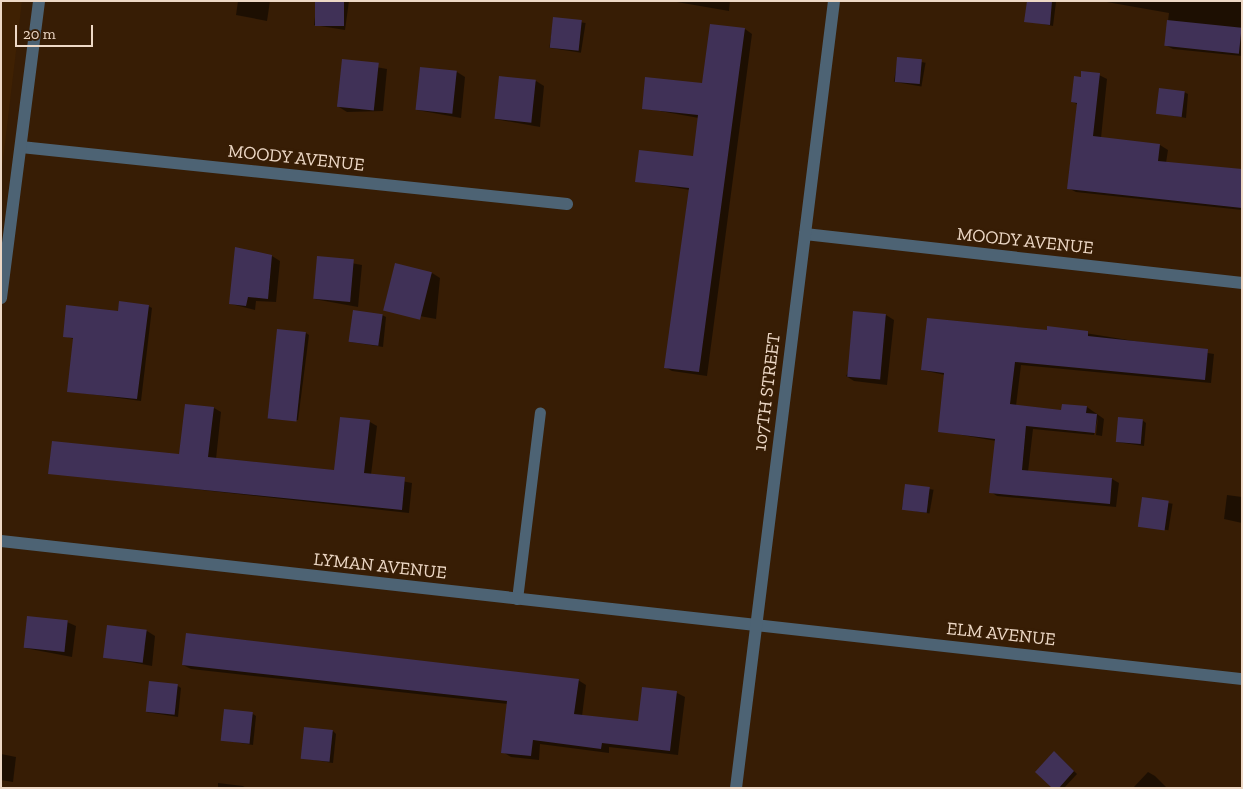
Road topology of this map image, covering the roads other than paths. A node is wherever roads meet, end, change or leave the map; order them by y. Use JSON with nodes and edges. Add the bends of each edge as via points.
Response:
{"nodes":[{"id":1,"x":40,"y":1,"type":"edge"},
{"id":2,"x":834,"y":1,"type":"edge"},
{"id":3,"x":21,"y":147,"type":"junction"},
{"id":4,"x":567,"y":204,"type":"dead end"},
{"id":5,"x":805,"y":234,"type":"junction"},
{"id":6,"x":1242,"y":283,"type":"edge"},
{"id":7,"x":1,"y":298,"type":"edge"},
{"id":8,"x":540,"y":412,"type":"dead end"},
{"id":9,"x":1,"y":541,"type":"edge"},
{"id":10,"x":517,"y":599,"type":"junction"},
{"id":11,"x":755,"y":624,"type":"junction"},
{"id":12,"x":1242,"y":679,"type":"edge"},
{"id":13,"x":736,"y":788,"type":"edge"}],
"edges":[{"from":1,"to":3,"type":"street"},
{"from":2,"to":5,"type":"street","name":"107TH STREET"},
{"from":3,"to":4,"type":"street","name":"MOODY AVENUE"},
{"from":3,"to":7,"type":"street"},
{"from":5,"to":6,"type":"street","name":"MOODY AVENUE"},
{"from":5,"to":11,"type":"street","name":"107TH STREET"},
{"from":8,"to":10,"type":"lane"},
{"from":9,"to":10,"type":"street","name":"LYMAN AVENUE"},
{"from":10,"to":11,"type":"street","name":"LYMAN AVENUE"},
{"from":11,"to":12,"type":"street","name":"ELM AVENUE"},
{"from":11,"to":13,"type":"street","name":"107TH STREET"}]}
